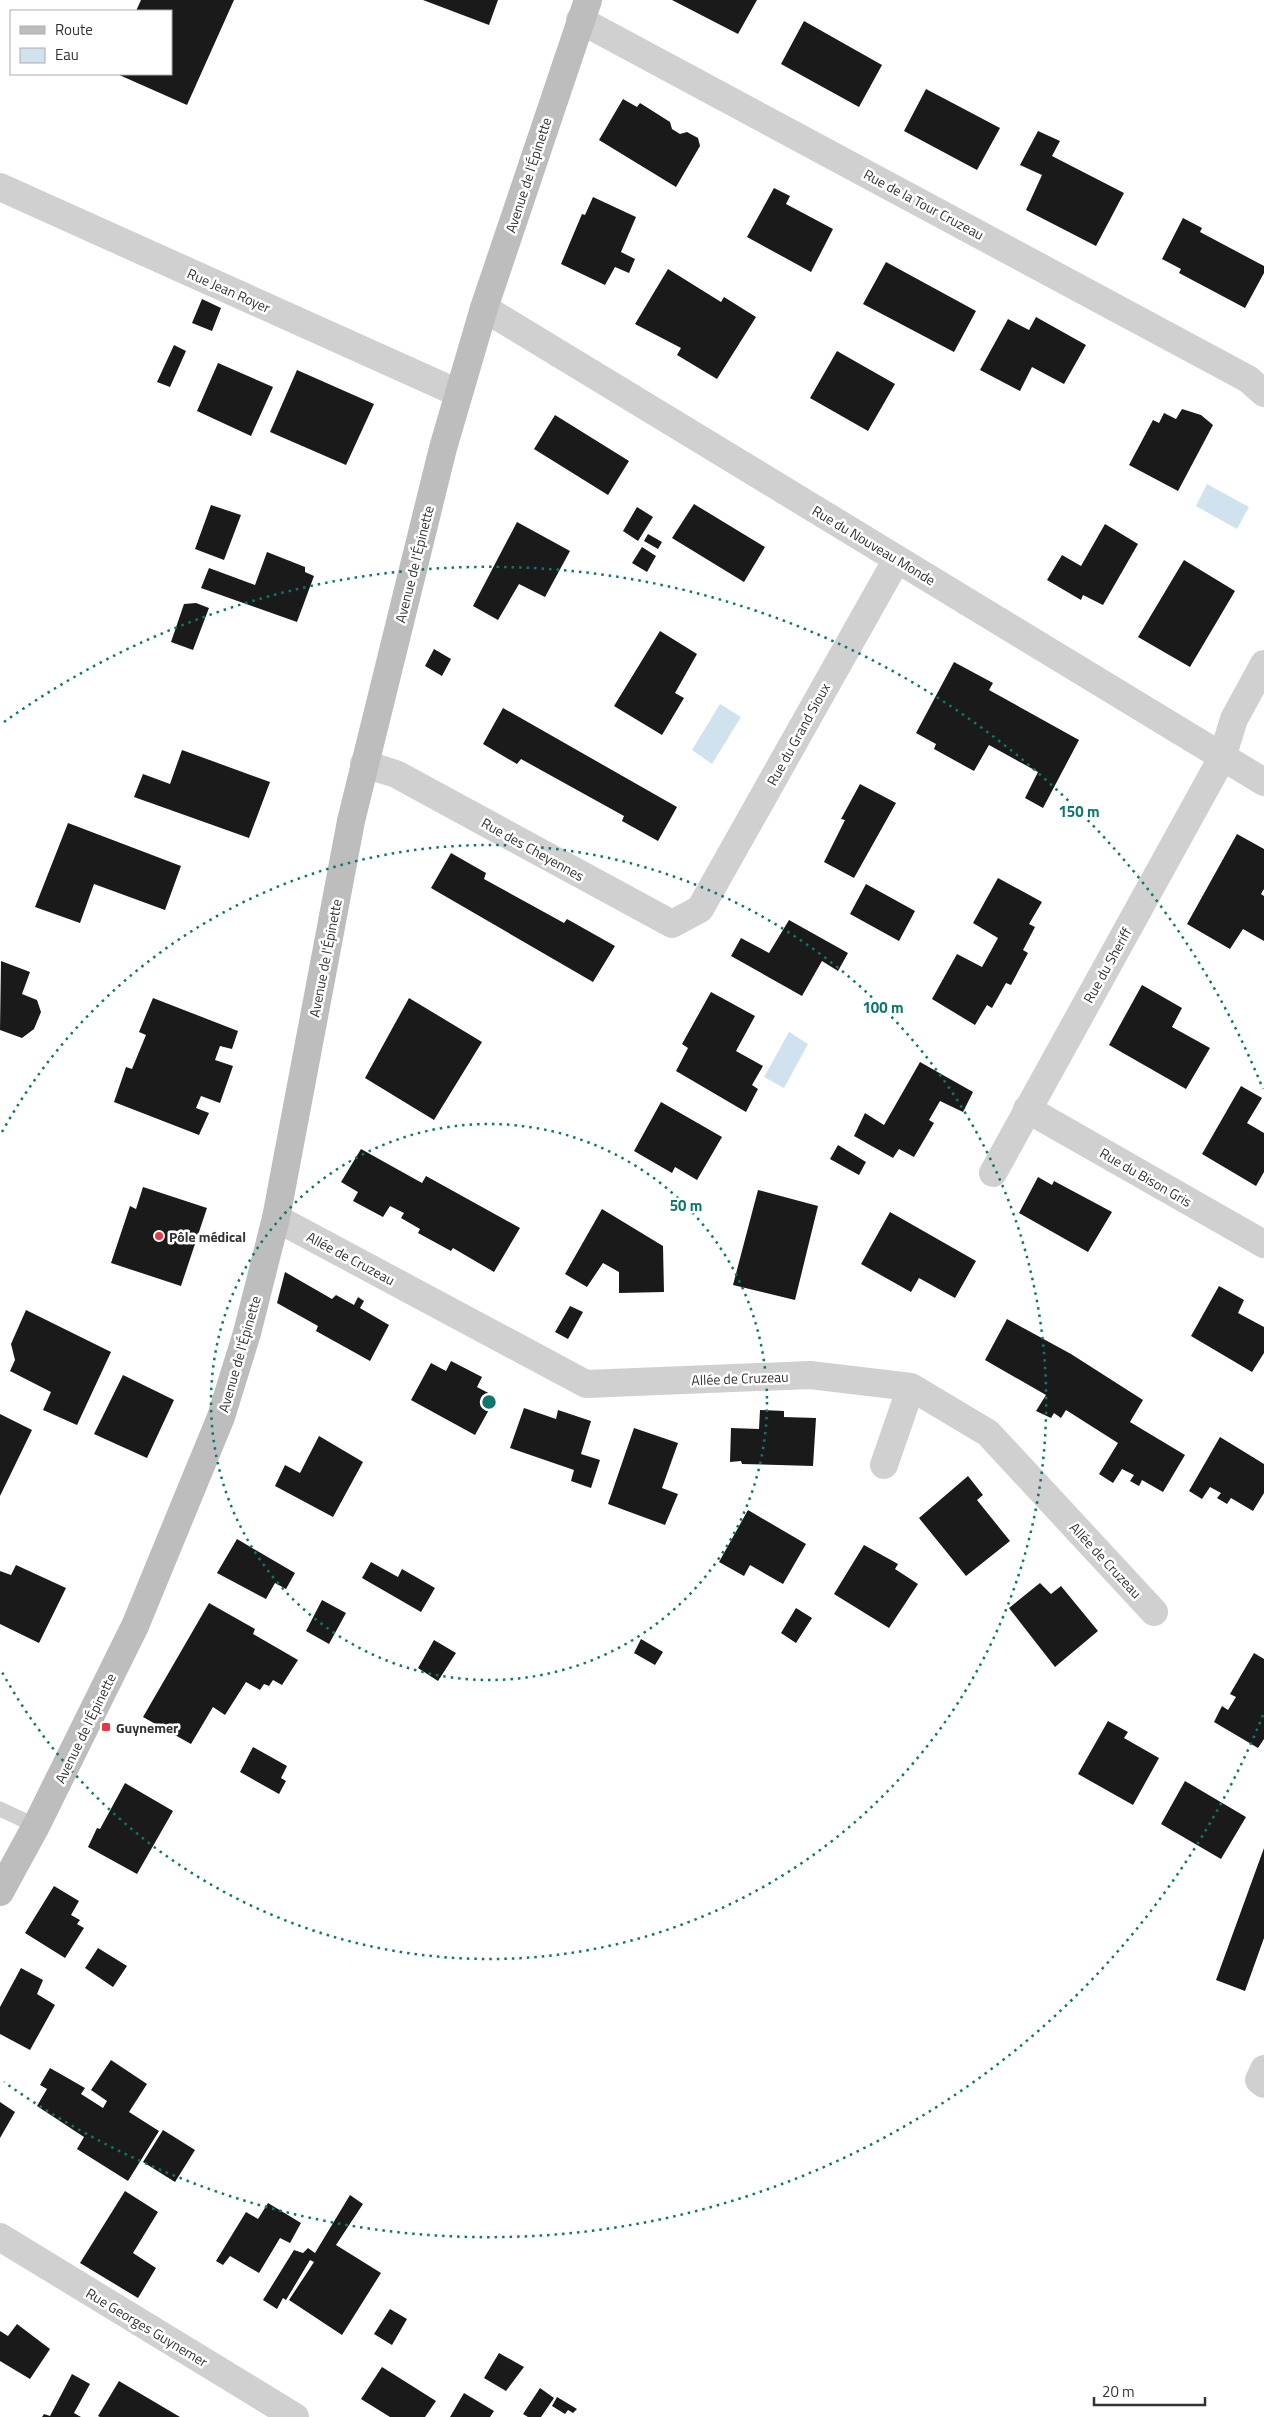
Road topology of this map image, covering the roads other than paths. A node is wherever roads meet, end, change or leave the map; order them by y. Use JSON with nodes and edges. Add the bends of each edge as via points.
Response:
{"nodes":[{"id":1,"x":584,"y":10,"type":"edge"},
{"id":2,"x":0,"y":187,"type":"edge"},
{"id":3,"x":484,"y":308,"type":"junction"},
{"id":4,"x":458,"y":393,"type":"junction"},
{"id":5,"x":1264,"y":393,"type":"edge"},
{"id":6,"x":896,"y":559,"type":"junction"},
{"id":7,"x":1264,"y":664,"type":"edge"},
{"id":8,"x":1222,"y":758,"type":"junction"},
{"id":9,"x":364,"y":764,"type":"junction"},
{"id":10,"x":1264,"y":782,"type":"edge"},
{"id":11,"x":700,"y":909,"type":"joint"},
{"id":12,"x":1027,"y":1109,"type":"junction"},
{"id":13,"x":992,"y":1173,"type":"dead end"},
{"id":14,"x":276,"y":1218,"type":"junction"},
{"id":15,"x":1264,"y":1244,"type":"edge"},
{"id":16,"x":911,"y":1387,"type":"junction"},
{"id":17,"x":884,"y":1465,"type":"dead end"},
{"id":18,"x":1154,"y":1612,"type":"dead end"},
{"id":19,"x":0,"y":1809,"type":"edge"},
{"id":20,"x":36,"y":1826,"type":"junction"},
{"id":21,"x":0,"y":1892,"type":"edge"},
{"id":22,"x":0,"y":2237,"type":"edge"},
{"id":23,"x":295,"y":2417,"type":"edge"}],
"edges":[{"from":1,"to":3,"type":"street","name":"Avenue de l'Épinette"},
{"from":1,"to":5,"type":"street","name":"Rue de la Tour Cruzeau","via":[[1248,379]]},
{"from":2,"to":4,"type":"street","name":"Rue Jean Royer"},
{"from":3,"to":4,"type":"street","name":"Avenue de l'Épinette"},
{"from":3,"to":6,"type":"street","name":"Rue du Nouveau Monde"},
{"from":4,"to":9,"type":"street","name":"Avenue de l'Épinette"},
{"from":6,"to":8,"type":"street","name":"Rue du Nouveau Monde"},
{"from":6,"to":11,"type":"street","name":"Rue du Grand Sioux"},
{"from":7,"to":8,"type":"street","via":[[1234,719]]},
{"from":8,"to":10,"type":"street","name":"Rue du Nouveau Monde"},
{"from":8,"to":12,"type":"street","name":"Rue du Sheriff"},
{"from":9,"to":11,"type":"street","name":"Rue des Cheyennes","via":[[396,774],[672,924]]},
{"from":9,"to":14,"type":"street","name":"Avenue de l'Épinette"},
{"from":12,"to":13,"type":"street","name":"Rue du Sheriff"},
{"from":12,"to":15,"type":"street","name":"Rue du Bison Gris"},
{"from":14,"to":16,"type":"street","name":"Allée de Cruzeau","via":[[586,1384],[810,1374]]},
{"from":14,"to":20,"type":"street","name":"Avenue de l'Épinette","via":[[247,1333],[221,1417],[135,1626]]},
{"from":16,"to":17,"type":"street"},
{"from":16,"to":18,"type":"street","name":"Allée de Cruzeau","via":[[988,1433]]},
{"from":19,"to":20,"type":"lane"},
{"from":20,"to":21,"type":"street","name":"Avenue de l'Épinette"},
{"from":22,"to":23,"type":"street","name":"Rue Georges Guynemer"}]}
